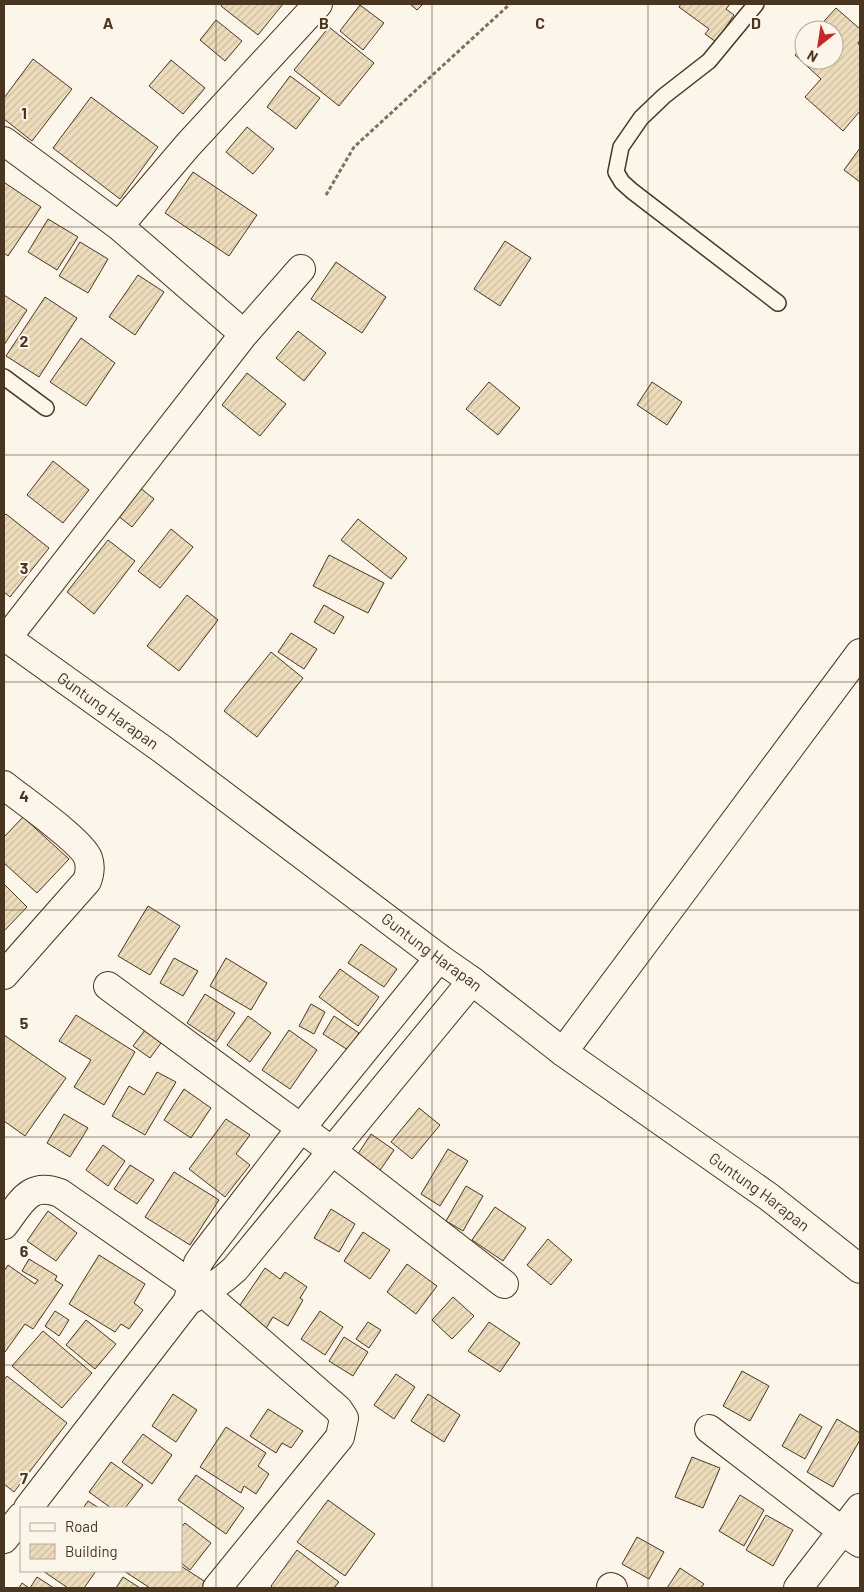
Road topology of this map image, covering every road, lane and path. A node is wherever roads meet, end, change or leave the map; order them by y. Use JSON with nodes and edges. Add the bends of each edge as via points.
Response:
{"nodes":[{"id":1,"x":318,"y":4,"type":"edge"},
{"id":2,"x":510,"y":4,"type":"edge"},
{"id":3,"x":756,"y":4,"type":"edge"},
{"id":4,"x":4,"y":142,"type":"edge"},
{"id":5,"x":326,"y":196,"type":"dead end"},
{"id":6,"x":118,"y":226,"type":"junction"},
{"id":7,"x":301,"y":269,"type":"dead end"},
{"id":8,"x":778,"y":303,"type":"dead end"},
{"id":9,"x":244,"y":334,"type":"junction"},
{"id":10,"x":4,"y":377,"type":"edge"},
{"id":11,"x":46,"y":408,"type":"dead end"},
{"id":12,"x":5,"y":637,"type":"edge"},
{"id":13,"x":860,"y":653,"type":"edge"},
{"id":14,"x":4,"y":785,"type":"edge"},
{"id":15,"x":439,"y":958,"type":"junction"},
{"id":16,"x":4,"y":975,"type":"edge"},
{"id":17,"x":472,"y":981,"type":"junction"},
{"id":18,"x":108,"y":986,"type":"dead end"},
{"id":19,"x":562,"y":1052,"type":"junction"},
{"id":20,"x":301,"y":1128,"type":"junction"},
{"id":21,"x":332,"y":1151,"type":"junction"},
{"id":22,"x":4,"y":1225,"type":"edge"},
{"id":23,"x":860,"y":1268,"type":"edge"},
{"id":24,"x":504,"y":1284,"type":"dead end"},
{"id":25,"x":195,"y":1293,"type":"junction"},
{"id":26,"x":709,"y":1428,"type":"dead end"},
{"id":27,"x":29,"y":1507,"type":"edge"},
{"id":28,"x":860,"y":1508,"type":"edge"},
{"id":29,"x":20,"y":1518,"type":"edge"},
{"id":30,"x":851,"y":1537,"type":"edge"},
{"id":31,"x":4,"y":1539,"type":"edge"},
{"id":32,"x":217,"y":1588,"type":"edge"},
{"id":33,"x":798,"y":1588,"type":"edge"}],
"edges":[{"from":1,"to":6,"type":"street"},
{"from":2,"to":5,"type":"path","via":[[354,147]]},
{"from":3,"to":8,"type":"lane","via":[[709,61],[641,118],[621,147],[616,172],[632,191]]},
{"from":4,"to":6,"type":"street"},
{"from":6,"to":9,"type":"street"},
{"from":7,"to":9,"type":"street"},
{"from":9,"to":12,"type":"street"},
{"from":10,"to":11,"type":"lane"},
{"from":12,"to":15,"type":"street","name":"Guntung Harapan","via":[[162,748]]},
{"from":13,"to":19,"type":"street"},
{"from":14,"to":16,"type":"street","via":[[76,842],[88,857],[90,874]]},
{"from":15,"to":17,"type":"street","name":"Guntung Harapan"},
{"from":15,"to":20,"type":"street"},
{"from":17,"to":19,"type":"street","name":"Guntung Harapan"},
{"from":17,"to":21,"type":"street"},
{"from":18,"to":20,"type":"street"},
{"from":19,"to":23,"type":"street","name":"Guntung Harapan","via":[[769,1197]]},
{"from":20,"to":21,"type":"street"},
{"from":20,"to":25,"type":"street","via":[[198,1263]]},
{"from":21,"to":24,"type":"street"},
{"from":21,"to":25,"type":"street","via":[[235,1269],[222,1281]]},
{"from":22,"to":25,"type":"street","via":[[28,1194],[52,1190]]},
{"from":25,"to":27,"type":"street"},
{"from":25,"to":32,"type":"street","via":[[338,1409],[344,1418],[340,1437]]},
{"from":26,"to":30,"type":"street"},
{"from":28,"to":30,"type":"street"},
{"from":29,"to":31,"type":"street"},
{"from":30,"to":33,"type":"street"}]}
